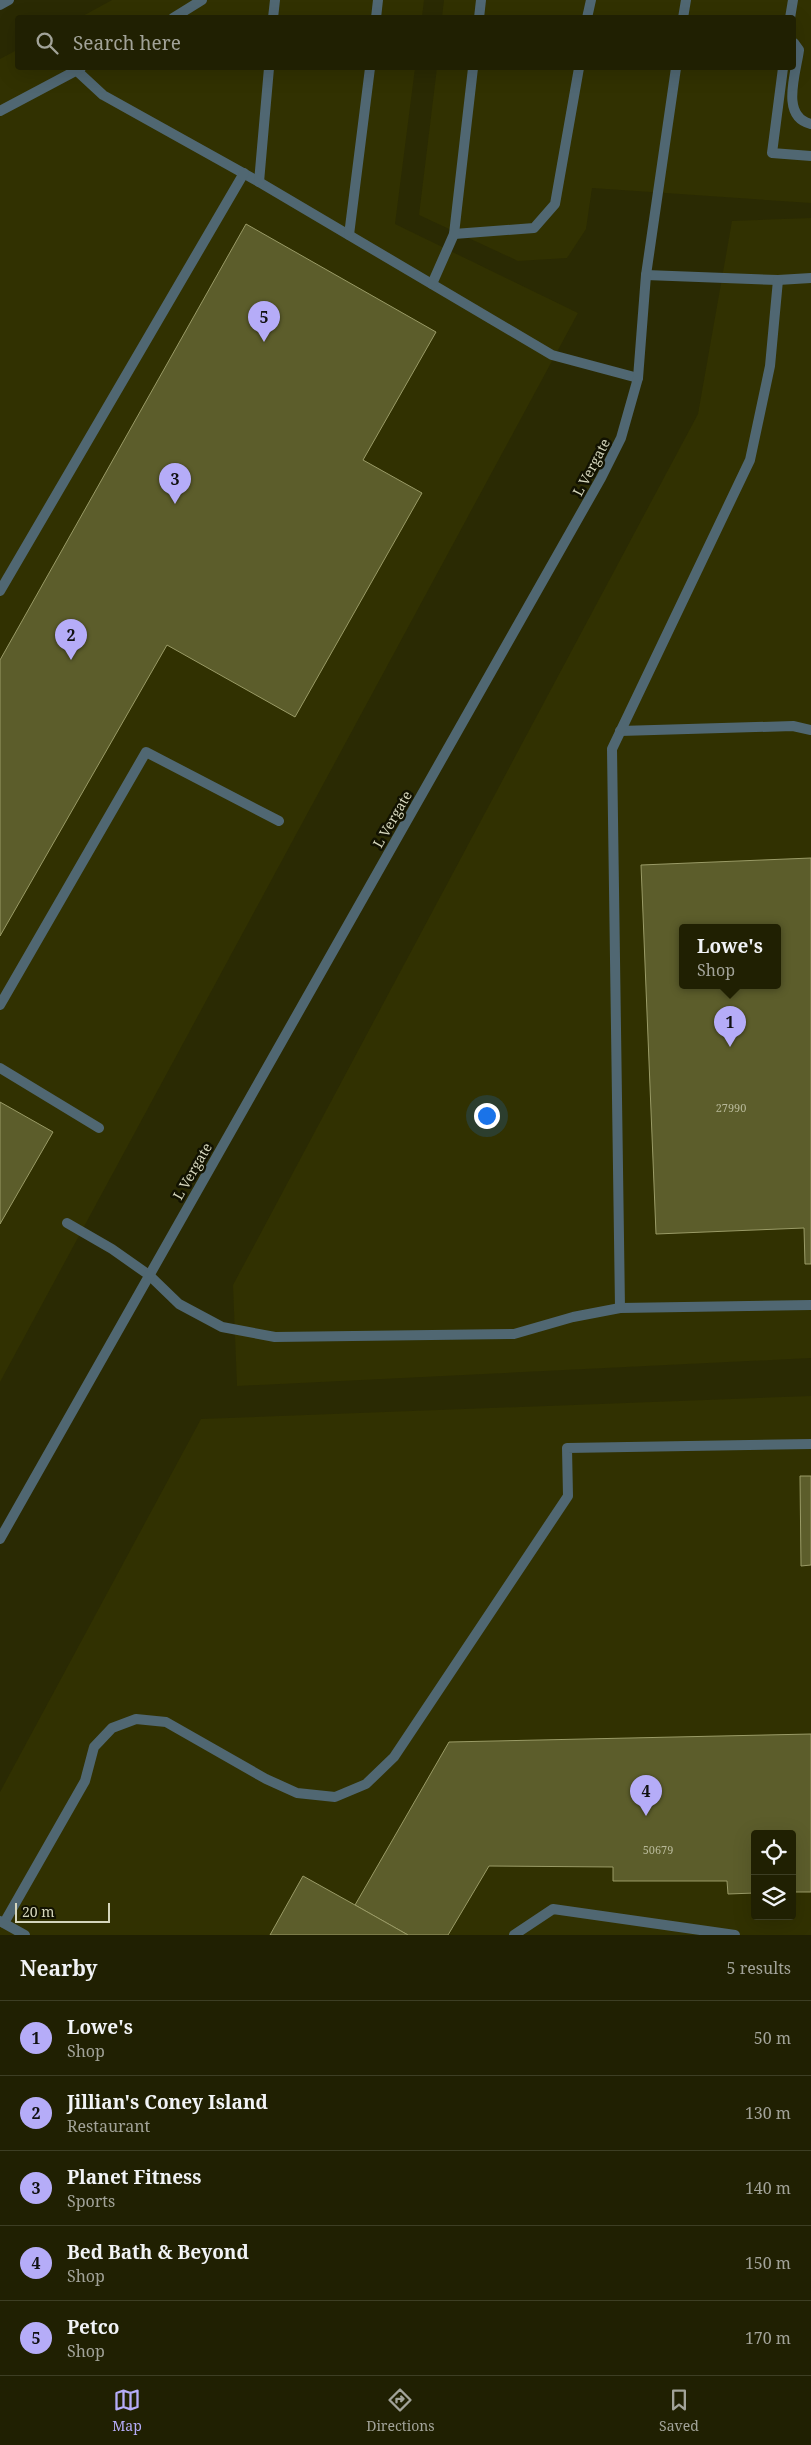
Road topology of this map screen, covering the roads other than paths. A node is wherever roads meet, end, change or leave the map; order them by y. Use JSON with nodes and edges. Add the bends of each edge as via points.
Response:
{"nodes":[{"id":1,"x":9,"y":0,"type":"edge"},
{"id":2,"x":202,"y":0,"type":"edge"},
{"id":3,"x":275,"y":0,"type":"edge"},
{"id":4,"x":378,"y":0,"type":"edge"},
{"id":5,"x":481,"y":0,"type":"edge"},
{"id":6,"x":590,"y":0,"type":"edge"},
{"id":7,"x":686,"y":0,"type":"edge"},
{"id":8,"x":793,"y":0,"type":"edge"},
{"id":9,"x":0,"y":5,"type":"edge"},
{"id":10,"x":178,"y":15,"type":"edge"},
{"id":11,"x":273,"y":15,"type":"edge"},
{"id":12,"x":376,"y":15,"type":"edge"},
{"id":13,"x":479,"y":15,"type":"edge"},
{"id":14,"x":588,"y":15,"type":"edge"},
{"id":15,"x":684,"y":15,"type":"edge"},
{"id":16,"x":790,"y":15,"type":"edge"},
{"id":17,"x":796,"y":45,"type":"edge"},
{"id":18,"x":76,"y":70,"type":"edge"},
{"id":19,"x":79,"y":70,"type":"edge"},
{"id":20,"x":269,"y":70,"type":"edge"},
{"id":21,"x":370,"y":70,"type":"edge"},
{"id":22,"x":473,"y":70,"type":"edge"},
{"id":23,"x":579,"y":70,"type":"edge"},
{"id":24,"x":676,"y":70,"type":"edge"},
{"id":25,"x":783,"y":70,"type":"edge"},
{"id":26,"x":0,"y":111,"type":"edge"},
{"id":27,"x":811,"y":124,"type":"edge"},
{"id":28,"x":811,"y":156,"type":"edge"},
{"id":29,"x":244,"y":173,"type":"junction"},
{"id":30,"x":259,"y":182,"type":"junction"},
{"id":31,"x":454,"y":234,"type":"junction"},
{"id":32,"x":349,"y":235,"type":"junction"},
{"id":33,"x":646,"y":275,"type":"junction"},
{"id":34,"x":811,"y":278,"type":"edge"},
{"id":35,"x":778,"y":280,"type":"junction"},
{"id":36,"x":432,"y":284,"type":"junction"},
{"id":37,"x":638,"y":378,"type":"junction"},
{"id":38,"x":0,"y":591,"type":"edge"},
{"id":39,"x":811,"y":730,"type":"edge"},
{"id":40,"x":620,"y":731,"type":"junction"},
{"id":41,"x":279,"y":821,"type":"dead end"},
{"id":42,"x":0,"y":1005,"type":"edge"},
{"id":43,"x":0,"y":1068,"type":"edge"},
{"id":44,"x":99,"y":1128,"type":"dead end"},
{"id":45,"x":67,"y":1223,"type":"dead end"},
{"id":46,"x":149,"y":1275,"type":"junction"},
{"id":47,"x":811,"y":1305,"type":"edge"},
{"id":48,"x":620,"y":1308,"type":"junction"},
{"id":49,"x":811,"y":1444,"type":"edge"},
{"id":50,"x":0,"y":1540,"type":"edge"},
{"id":51,"x":2,"y":1922,"type":"edge"},
{"id":52,"x":25,"y":1935,"type":"edge"},
{"id":53,"x":514,"y":1935,"type":"edge"},
{"id":54,"x":735,"y":1935,"type":"edge"}],
"edges":[{"from":1,"to":9,"type":"street"},
{"from":2,"to":10,"type":"street"},
{"from":3,"to":11,"type":"street"},
{"from":4,"to":12,"type":"street"},
{"from":5,"to":13,"type":"street"},
{"from":6,"to":14,"type":"street"},
{"from":7,"to":15,"type":"street"},
{"from":8,"to":16,"type":"street"},
{"from":17,"to":27,"type":"street","via":[[800,50],[792,103],[799,120]]},
{"from":18,"to":26,"type":"street"},
{"from":19,"to":29,"type":"street","via":[[103,95]]},
{"from":20,"to":30,"type":"street"},
{"from":21,"to":32,"type":"street"},
{"from":22,"to":31,"type":"street"},
{"from":23,"to":31,"type":"street","via":[[555,204],[534,228]]},
{"from":24,"to":33,"type":"street","name":"L Vergate"},
{"from":25,"to":28,"type":"street","via":[[772,152]]},
{"from":29,"to":30,"type":"street"},
{"from":29,"to":38,"type":"street"},
{"from":30,"to":32,"type":"street"},
{"from":31,"to":36,"type":"street"},
{"from":32,"to":36,"type":"street"},
{"from":33,"to":35,"type":"street"},
{"from":33,"to":37,"type":"street","name":"L Vergate"},
{"from":34,"to":35,"type":"street"},
{"from":35,"to":40,"type":"street","via":[[770,366],[750,460]]},
{"from":36,"to":37,"type":"street","via":[[552,355]]},
{"from":37,"to":46,"type":"street","name":"L Vergate","via":[[621,438],[601,478]]},
{"from":39,"to":40,"type":"street","via":[[793,726]]},
{"from":40,"to":48,"type":"street","via":[[612,749]]},
{"from":41,"to":42,"type":"street","via":[[146,752]]},
{"from":43,"to":44,"type":"street"},
{"from":45,"to":46,"type":"street","via":[[112,1248]]},
{"from":46,"to":48,"type":"street","via":[[179,1304],[222,1327],[275,1337],[514,1334]]},
{"from":46,"to":50,"type":"street","name":"L Vergate"},
{"from":47,"to":48,"type":"street"},
{"from":49,"to":51,"type":"street","via":[[567,1448],[568,1496],[394,1757],[366,1784],[336,1796],[297,1793],[166,1722],[136,1719],[112,1728],[94,1747],[85,1781]]},
{"from":51,"to":52,"type":"street"},
{"from":53,"to":54,"type":"street","via":[[554,1908]]}]}
